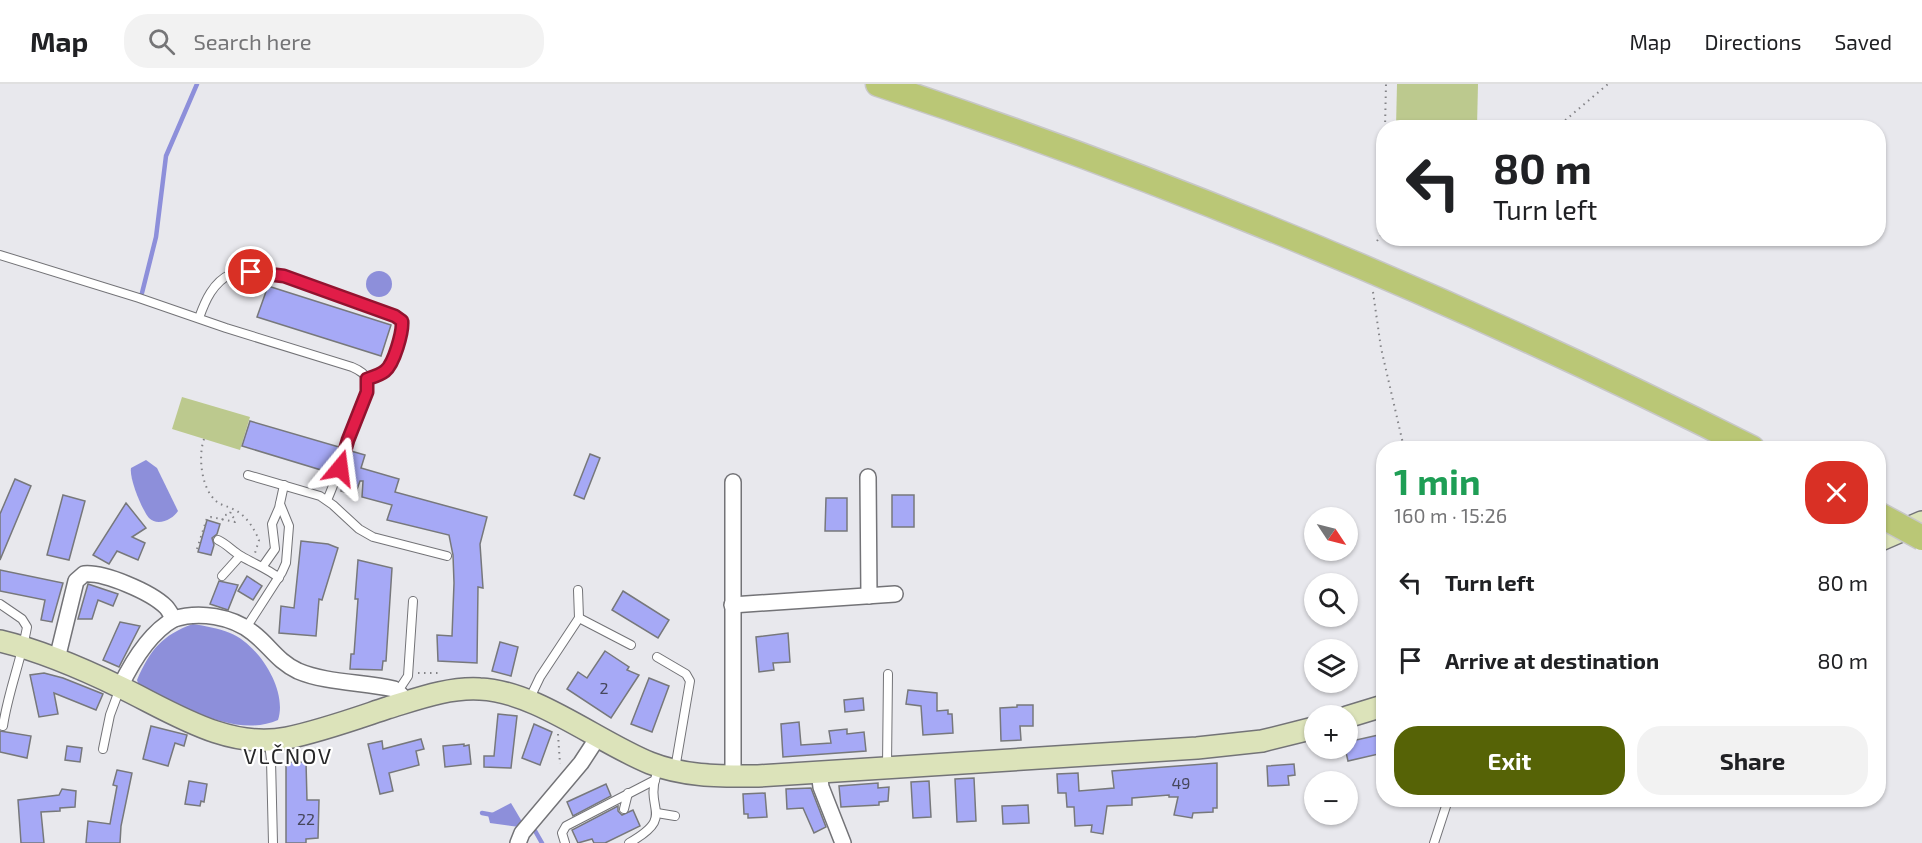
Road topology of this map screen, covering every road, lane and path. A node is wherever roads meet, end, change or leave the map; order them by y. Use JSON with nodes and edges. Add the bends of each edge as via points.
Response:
{"nodes":[{"id":1,"x":878,"y":84,"type":"edge"},
{"id":2,"x":1386,"y":84,"type":"edge"},
{"id":3,"x":1608,"y":84,"type":"edge"},
{"id":4,"x":1385,"y":120,"type":"edge"},
{"id":5,"x":1565,"y":120,"type":"edge"},
{"id":6,"x":0,"y":255,"type":"edge"},
{"id":7,"x":1373,"y":292,"type":"dead end"},
{"id":8,"x":199,"y":318,"type":"junction"},
{"id":9,"x":367,"y":379,"type":"junction"},
{"id":10,"x":204,"y":439,"type":"dead end"},
{"id":11,"x":1402,"y":441,"type":"edge"},
{"id":12,"x":1738,"y":441,"type":"edge"},
{"id":13,"x":248,"y":475,"type":"dead end"},
{"id":14,"x":868,"y":477,"type":"dead end"},
{"id":15,"x":733,"y":482,"type":"dead end"},
{"id":16,"x":284,"y":484,"type":"junction"},
{"id":17,"x":327,"y":500,"type":"junction"},
{"id":18,"x":280,"y":504,"type":"junction"},
{"id":19,"x":232,"y":508,"type":"junction"},
{"id":20,"x":230,"y":514,"type":"junction"},
{"id":21,"x":1886,"y":518,"type":"edge"},
{"id":22,"x":222,"y":520,"type":"junction"},
{"id":23,"x":1922,"y":522,"type":"edge"},
{"id":24,"x":1886,"y":538,"type":"edge"},
{"id":25,"x":1922,"y":538,"type":"edge"},
{"id":26,"x":218,"y":540,"type":"dead end"},
{"id":27,"x":275,"y":543,"type":"junction"},
{"id":28,"x":288,"y":545,"type":"junction"},
{"id":29,"x":197,"y":549,"type":"dead end"},
{"id":30,"x":240,"y":556,"type":"junction"},
{"id":31,"x":447,"y":556,"type":"dead end"},
{"id":32,"x":252,"y":561,"type":"junction"},
{"id":33,"x":263,"y":566,"type":"junction"},
{"id":34,"x":222,"y":576,"type":"dead end"},
{"id":35,"x":279,"y":578,"type":"junction"},
{"id":36,"x":578,"y":590,"type":"dead end"},
{"id":37,"x":895,"y":594,"type":"dead end"},
{"id":38,"x":869,"y":596,"type":"junction"},
{"id":39,"x":413,"y":601,"type":"dead end"},
{"id":40,"x":0,"y":604,"type":"edge"},
{"id":41,"x":732,"y":605,"type":"junction"},
{"id":42,"x":579,"y":618,"type":"junction"},
{"id":43,"x":174,"y":619,"type":"junction"},
{"id":44,"x":246,"y":628,"type":"junction"},
{"id":45,"x":0,"y":641,"type":"edge"},
{"id":46,"x":632,"y":645,"type":"dead end"},
{"id":47,"x":22,"y":647,"type":"junction"},
{"id":48,"x":657,"y":657,"type":"dead end"},
{"id":49,"x":57,"y":659,"type":"junction"},
{"id":50,"x":888,"y":674,"type":"dead end"},
{"id":51,"x":120,"y":687,"type":"junction"},
{"id":52,"x":401,"y":697,"type":"junction"},
{"id":53,"x":529,"y":701,"type":"junction"},
{"id":54,"x":1376,"y":708,"type":"edge"},
{"id":55,"x":1358,"y":714,"type":"edge"},
{"id":56,"x":3,"y":726,"type":"dead end"},
{"id":57,"x":1304,"y":731,"type":"edge"},
{"id":58,"x":598,"y":737,"type":"junction"},
{"id":59,"x":269,"y":741,"type":"junction"},
{"id":60,"x":103,"y":749,"type":"dead end"},
{"id":61,"x":887,"y":767,"type":"junction"},
{"id":62,"x":663,"y":772,"type":"junction"},
{"id":63,"x":819,"y":772,"type":"junction"},
{"id":64,"x":733,"y":776,"type":"junction"},
{"id":65,"x":628,"y":793,"type":"junction"},
{"id":66,"x":1446,"y":807,"type":"edge"},
{"id":67,"x":624,"y":809,"type":"dead end"},
{"id":68,"x":657,"y":813,"type":"junction"},
{"id":69,"x":675,"y":816,"type":"dead end"},
{"id":70,"x":525,"y":832,"type":"edge"},
{"id":71,"x":273,"y":843,"type":"edge"},
{"id":72,"x":565,"y":843,"type":"edge"},
{"id":73,"x":629,"y":843,"type":"edge"},
{"id":74,"x":843,"y":843,"type":"edge"},
{"id":75,"x":1434,"y":843,"type":"edge"}],
"edges":[{"from":1,"to":12,"type":"main road","via":[[1044,142],[1289,236],[1503,329]]},
{"from":2,"to":4,"type":"path"},
{"from":3,"to":5,"type":"path"},
{"from":6,"to":8,"type":"lane"},
{"from":7,"to":11,"type":"path"},
{"from":8,"to":9,"type":"lane","via":[[352,367]]},
{"from":8,"to":9,"type":"lane","via":[[211,291],[241,271],[284,276],[395,316],[402,321],[402,329],[391,364],[384,372]]},
{"from":9,"to":17,"type":"lane","via":[[367,392]]},
{"from":10,"to":19,"type":"path","via":[[201,461],[208,490],[218,502]]},
{"from":13,"to":16,"type":"lane"},
{"from":14,"to":38,"type":"street"},
{"from":15,"to":41,"type":"street"},
{"from":16,"to":17,"type":"lane"},
{"from":16,"to":18,"type":"lane"},
{"from":17,"to":31,"type":"lane","via":[[373,537]]},
{"from":18,"to":27,"type":"lane","via":[[272,524]]},
{"from":18,"to":28,"type":"lane","via":[[289,521]]},
{"from":19,"to":20,"type":"path"},
{"from":19,"to":32,"type":"path","via":[[245,517],[258,538]]},
{"from":20,"to":22,"type":"path"},
{"from":20,"to":22,"type":"path","via":[[237,521]]},
{"from":21,"to":25,"type":"main road","bridge":true},
{"from":22,"to":29,"type":"path","via":[[207,518]]},
{"from":23,"to":24,"type":"street"},
{"from":26,"to":30,"type":"lane"},
{"from":27,"to":28,"type":"lane"},
{"from":27,"to":33,"type":"lane"},
{"from":28,"to":35,"type":"lane"},
{"from":30,"to":32,"type":"lane"},
{"from":30,"to":34,"type":"lane"},
{"from":32,"to":33,"type":"lane"},
{"from":33,"to":35,"type":"lane"},
{"from":35,"to":44,"type":"lane"},
{"from":36,"to":42,"type":"lane"},
{"from":37,"to":38,"type":"street"},
{"from":38,"to":41,"type":"street"},
{"from":39,"to":52,"type":"lane","via":[[408,675]]},
{"from":40,"to":47,"type":"lane","via":[[26,624]]},
{"from":41,"to":64,"type":"street"},
{"from":42,"to":46,"type":"lane"},
{"from":42,"to":53,"type":"lane"},
{"from":43,"to":44,"type":"street","via":[[199,615]]},
{"from":43,"to":49,"type":"street","via":[[166,607],[146,594],[102,575],[84,574],[76,581]]},
{"from":43,"to":51,"type":"street","via":[[151,638]]},
{"from":44,"to":52,"type":"street","via":[[274,656],[300,672],[388,688]]},
{"from":45,"to":47,"type":"street"},
{"from":47,"to":49,"type":"street"},
{"from":47,"to":56,"type":"lane"},
{"from":48,"to":62,"type":"lane","via":[[686,674],[690,681]]},
{"from":49,"to":51,"type":"street"},
{"from":50,"to":61,"type":"lane"},
{"from":51,"to":59,"type":"street","via":[[224,735]]},
{"from":51,"to":60,"type":"lane"},
{"from":52,"to":53,"type":"street","via":[[467,689],[492,690]]},
{"from":52,"to":59,"type":"street","via":[[296,736]]},
{"from":53,"to":58,"type":"street"},
{"from":54,"to":55,"type":"street"},
{"from":57,"to":61,"type":"street","via":[[1237,744]]},
{"from":58,"to":62,"type":"street"},
{"from":58,"to":70,"type":"street"},
{"from":59,"to":71,"type":"lane"},
{"from":61,"to":63,"type":"street"},
{"from":62,"to":64,"type":"street"},
{"from":62,"to":65,"type":"lane"},
{"from":62,"to":68,"type":"lane"},
{"from":63,"to":64,"type":"street"},
{"from":63,"to":74,"type":"street"},
{"from":65,"to":67,"type":"lane"},
{"from":65,"to":72,"type":"lane","via":[[566,826],[562,833]]},
{"from":66,"to":75,"type":"lane"},
{"from":68,"to":69,"type":"lane"},
{"from":68,"to":73,"type":"lane","via":[[651,828]]}]}
